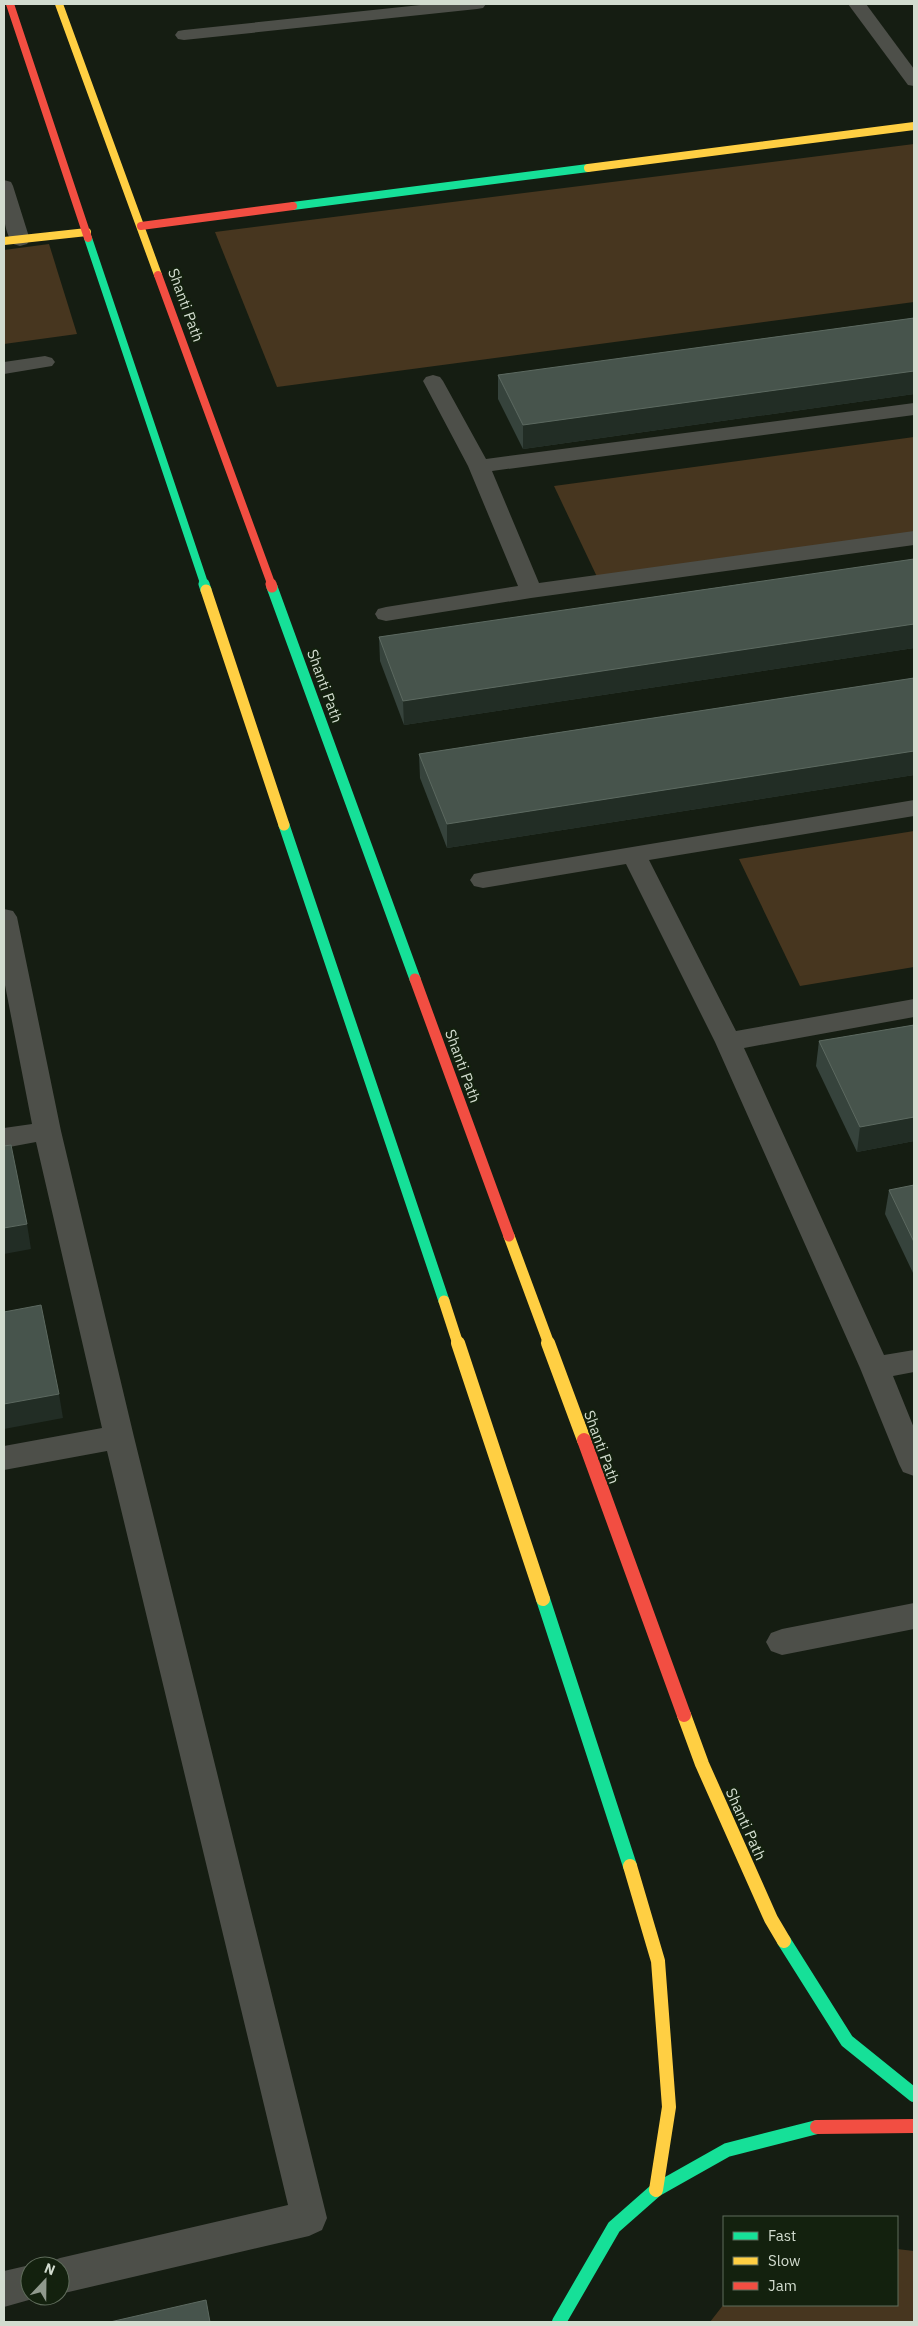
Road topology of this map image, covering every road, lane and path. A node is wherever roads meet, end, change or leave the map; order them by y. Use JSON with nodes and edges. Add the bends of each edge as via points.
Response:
{"nodes":[{"id":1,"x":10,"y":4,"type":"edge"},
{"id":2,"x":60,"y":4,"type":"edge"},
{"id":3,"x":295,"y":4,"type":"edge"},
{"id":4,"x":477,"y":4,"type":"edge"},
{"id":5,"x":857,"y":4,"type":"edge"},
{"id":6,"x":304,"y":23,"type":"junction"},
{"id":7,"x":184,"y":36,"type":"dead end"},
{"id":8,"x":914,"y":81,"type":"edge"},
{"id":9,"x":914,"y":126,"type":"edge"},
{"id":10,"x":4,"y":186,"type":"edge"},
{"id":11,"x":141,"y":226,"type":"junction"},
{"id":12,"x":87,"y":232,"type":"junction"},
{"id":13,"x":12,"y":240,"type":"edge"},
{"id":14,"x":45,"y":362,"type":"dead end"},
{"id":15,"x":4,"y":368,"type":"edge"},
{"id":16,"x":433,"y":381,"type":"dead end"},
{"id":17,"x":914,"y":409,"type":"edge"},
{"id":18,"x":479,"y":466,"type":"junction"},
{"id":19,"x":914,"y":538,"type":"edge"},
{"id":20,"x":531,"y":591,"type":"junction"},
{"id":21,"x":386,"y":614,"type":"dead end"},
{"id":22,"x":914,"y":808,"type":"edge"},
{"id":23,"x":634,"y":856,"type":"junction"},
{"id":24,"x":483,"y":880,"type":"dead end"},
{"id":25,"x":4,"y":917,"type":"edge"},
{"id":26,"x":914,"y":1008,"type":"edge"},
{"id":27,"x":728,"y":1042,"type":"junction"},
{"id":28,"x":47,"y":1131,"type":"junction"},
{"id":29,"x":4,"y":1138,"type":"edge"},
{"id":30,"x":914,"y":1361,"type":"edge"},
{"id":31,"x":875,"y":1368,"type":"junction"},
{"id":32,"x":119,"y":1437,"type":"junction"},
{"id":33,"x":4,"y":1458,"type":"edge"},
{"id":34,"x":914,"y":1464,"type":"edge"},
{"id":35,"x":914,"y":1616,"type":"edge"},
{"id":36,"x":782,"y":1642,"type":"dead end"},
{"id":37,"x":914,"y":2095,"type":"edge"},
{"id":38,"x":914,"y":2126,"type":"edge"},
{"id":39,"x":656,"y":2190,"type":"junction"},
{"id":40,"x":70,"y":2274,"type":"edge"},
{"id":41,"x":20,"y":2285,"type":"edge"},
{"id":42,"x":4,"y":2289,"type":"edge"},
{"id":43,"x":560,"y":2322,"type":"edge"}],
"edges":[{"from":1,"to":12,"type":"main road"},
{"from":2,"to":11,"type":"main road","name":"Shanti Path"},
{"from":3,"to":6,"type":"street"},
{"from":4,"to":6,"type":"street"},
{"from":5,"to":8,"type":"street"},
{"from":6,"to":7,"type":"street"},
{"from":9,"to":11,"type":"main road"},
{"from":10,"to":13,"type":"street"},
{"from":11,"to":37,"type":"main road","name":"Shanti Path","via":[[702,1764],[771,1919],[846,2040]]},
{"from":12,"to":13,"type":"main road"},
{"from":12,"to":39,"type":"main road","via":[[602,1775],[658,1961],[669,2107]]},
{"from":14,"to":15,"type":"street"},
{"from":16,"to":18,"type":"street"},
{"from":17,"to":18,"type":"street"},
{"from":18,"to":20,"type":"street"},
{"from":19,"to":20,"type":"street"},
{"from":20,"to":21,"type":"street"},
{"from":22,"to":23,"type":"street"},
{"from":23,"to":24,"type":"street"},
{"from":23,"to":27,"type":"street"},
{"from":25,"to":28,"type":"street"},
{"from":26,"to":27,"type":"street"},
{"from":27,"to":31,"type":"street"},
{"from":28,"to":29,"type":"street"},
{"from":28,"to":32,"type":"street"},
{"from":30,"to":31,"type":"street"},
{"from":31,"to":34,"type":"street"},
{"from":32,"to":33,"type":"street"},
{"from":32,"to":40,"type":"street","via":[[308,2218]]},
{"from":35,"to":36,"type":"street"},
{"from":38,"to":39,"type":"main road","via":[[821,2126],[727,2150]]},
{"from":39,"to":43,"type":"main road","via":[[614,2227]]},
{"from":41,"to":42,"type":"street"}]}
